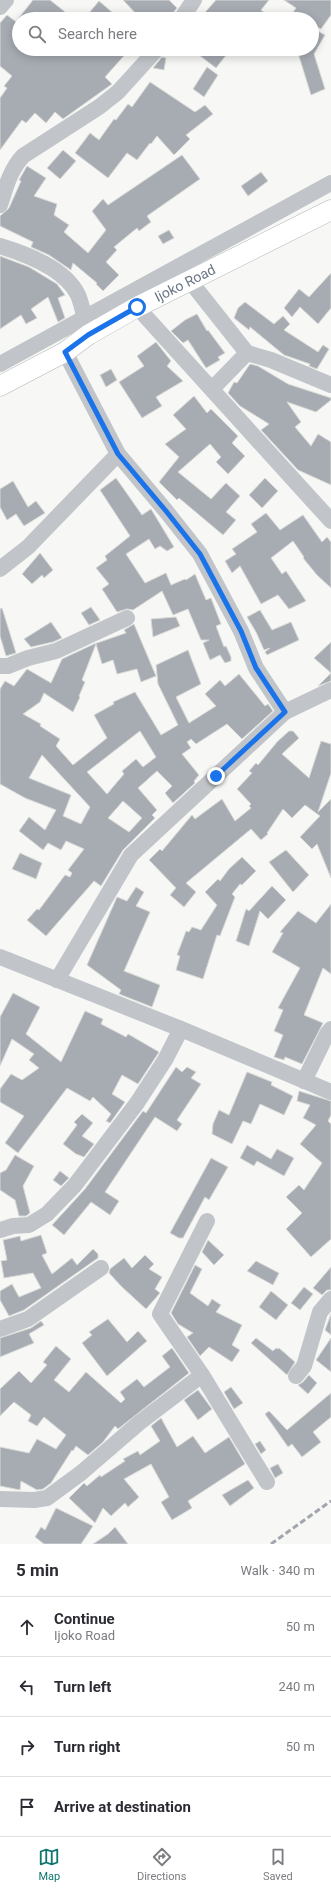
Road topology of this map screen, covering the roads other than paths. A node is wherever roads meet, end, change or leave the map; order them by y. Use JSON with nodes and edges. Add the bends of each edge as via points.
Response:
{"nodes":[{"id":1,"x":6,"y":0,"type":"edge"},
{"id":2,"x":194,"y":0,"type":"edge"},
{"id":3,"x":0,"y":7,"type":"edge"},
{"id":4,"x":186,"y":12,"type":"edge"},
{"id":5,"x":151,"y":56,"type":"edge"},
{"id":6,"x":331,"y":183,"type":"edge"},
{"id":7,"x":0,"y":205,"type":"edge"},
{"id":8,"x":331,"y":210,"type":"edge"},
{"id":9,"x":0,"y":246,"type":"edge"},
{"id":10,"x":190,"y":281,"type":"junction"},
{"id":11,"x":137,"y":307,"type":"junction"},
{"id":12,"x":85,"y":319,"type":"junction"},
{"id":13,"x":65,"y":352,"type":"junction"},
{"id":14,"x":247,"y":353,"type":"junction"},
{"id":15,"x":0,"y":364,"type":"edge"},
{"id":16,"x":331,"y":385,"type":"edge"},
{"id":17,"x":0,"y":386,"type":"edge"},
{"id":18,"x":212,"y":390,"type":"junction"},
{"id":19,"x":118,"y":454,"type":"junction"},
{"id":20,"x":331,"y":521,"type":"edge"},
{"id":21,"x":0,"y":569,"type":"edge"},
{"id":22,"x":127,"y":618,"type":"dead end"},
{"id":23,"x":0,"y":666,"type":"edge"},
{"id":24,"x":331,"y":690,"type":"edge"},
{"id":25,"x":285,"y":712,"type":"junction"},
{"id":26,"x":0,"y":957,"type":"edge"},
{"id":27,"x":57,"y":980,"type":"junction"},
{"id":28,"x":182,"y":1029,"type":"junction"},
{"id":29,"x":331,"y":1029,"type":"edge"},
{"id":30,"x":304,"y":1081,"type":"junction"},
{"id":31,"x":331,"y":1092,"type":"edge"},
{"id":32,"x":207,"y":1222,"type":"dead end"},
{"id":33,"x":0,"y":1230,"type":"edge"},
{"id":34,"x":101,"y":1268,"type":"dead end"},
{"id":35,"x":331,"y":1299,"type":"edge"},
{"id":36,"x":0,"y":1329,"type":"edge"},
{"id":37,"x":202,"y":1375,"type":"junction"},
{"id":38,"x":296,"y":1376,"type":"dead end"},
{"id":39,"x":267,"y":1482,"type":"dead end"},
{"id":40,"x":0,"y":1499,"type":"edge"}],
"edges":[{"from":1,"to":3,"type":"street"},
{"from":2,"to":4,"type":"street"},
{"from":5,"to":7,"type":"street","via":[[118,92],[99,107],[23,156],[10,173]]},
{"from":6,"to":12,"type":"street"},
{"from":8,"to":10,"type":"main road","name":"Ijoko Road"},
{"from":9,"to":12,"type":"street","via":[[42,261],[70,283],[78,295]]},
{"from":10,"to":11,"type":"main road","name":"Ijoko Road"},
{"from":10,"to":14,"type":"street"},
{"from":11,"to":13,"type":"main road","name":"Ijoko Road","via":[[88,335]]},
{"from":11,"to":18,"type":"street"},
{"from":12,"to":15,"type":"street"},
{"from":13,"to":17,"type":"main road","name":"Ijoko Road"},
{"from":13,"to":19,"type":"street"},
{"from":14,"to":16,"type":"street","via":[[271,360]]},
{"from":14,"to":18,"type":"street"},
{"from":18,"to":20,"type":"street"},
{"from":19,"to":21,"type":"street","via":[[28,547]]},
{"from":19,"to":25,"type":"street","via":[[200,554],[241,631],[256,668]]},
{"from":22,"to":23,"type":"street","via":[[56,651],[8,666]]},
{"from":24,"to":25,"type":"street"},
{"from":25,"to":27,"type":"street","via":[[131,855]]},
{"from":26,"to":27,"type":"street"},
{"from":27,"to":28,"type":"street"},
{"from":28,"to":30,"type":"street"},
{"from":28,"to":33,"type":"street","via":[[137,1103],[76,1185],[47,1214],[29,1226],[13,1226]]},
{"from":29,"to":30,"type":"street"},
{"from":30,"to":31,"type":"street"},
{"from":32,"to":37,"type":"street","via":[[160,1314]]},
{"from":34,"to":36,"type":"street","via":[[28,1319]]},
{"from":35,"to":38,"type":"street","via":[[320,1312],[304,1366]]},
{"from":37,"to":39,"type":"street"},
{"from":37,"to":40,"type":"street","via":[[139,1422],[80,1474],[47,1498]]}]}
